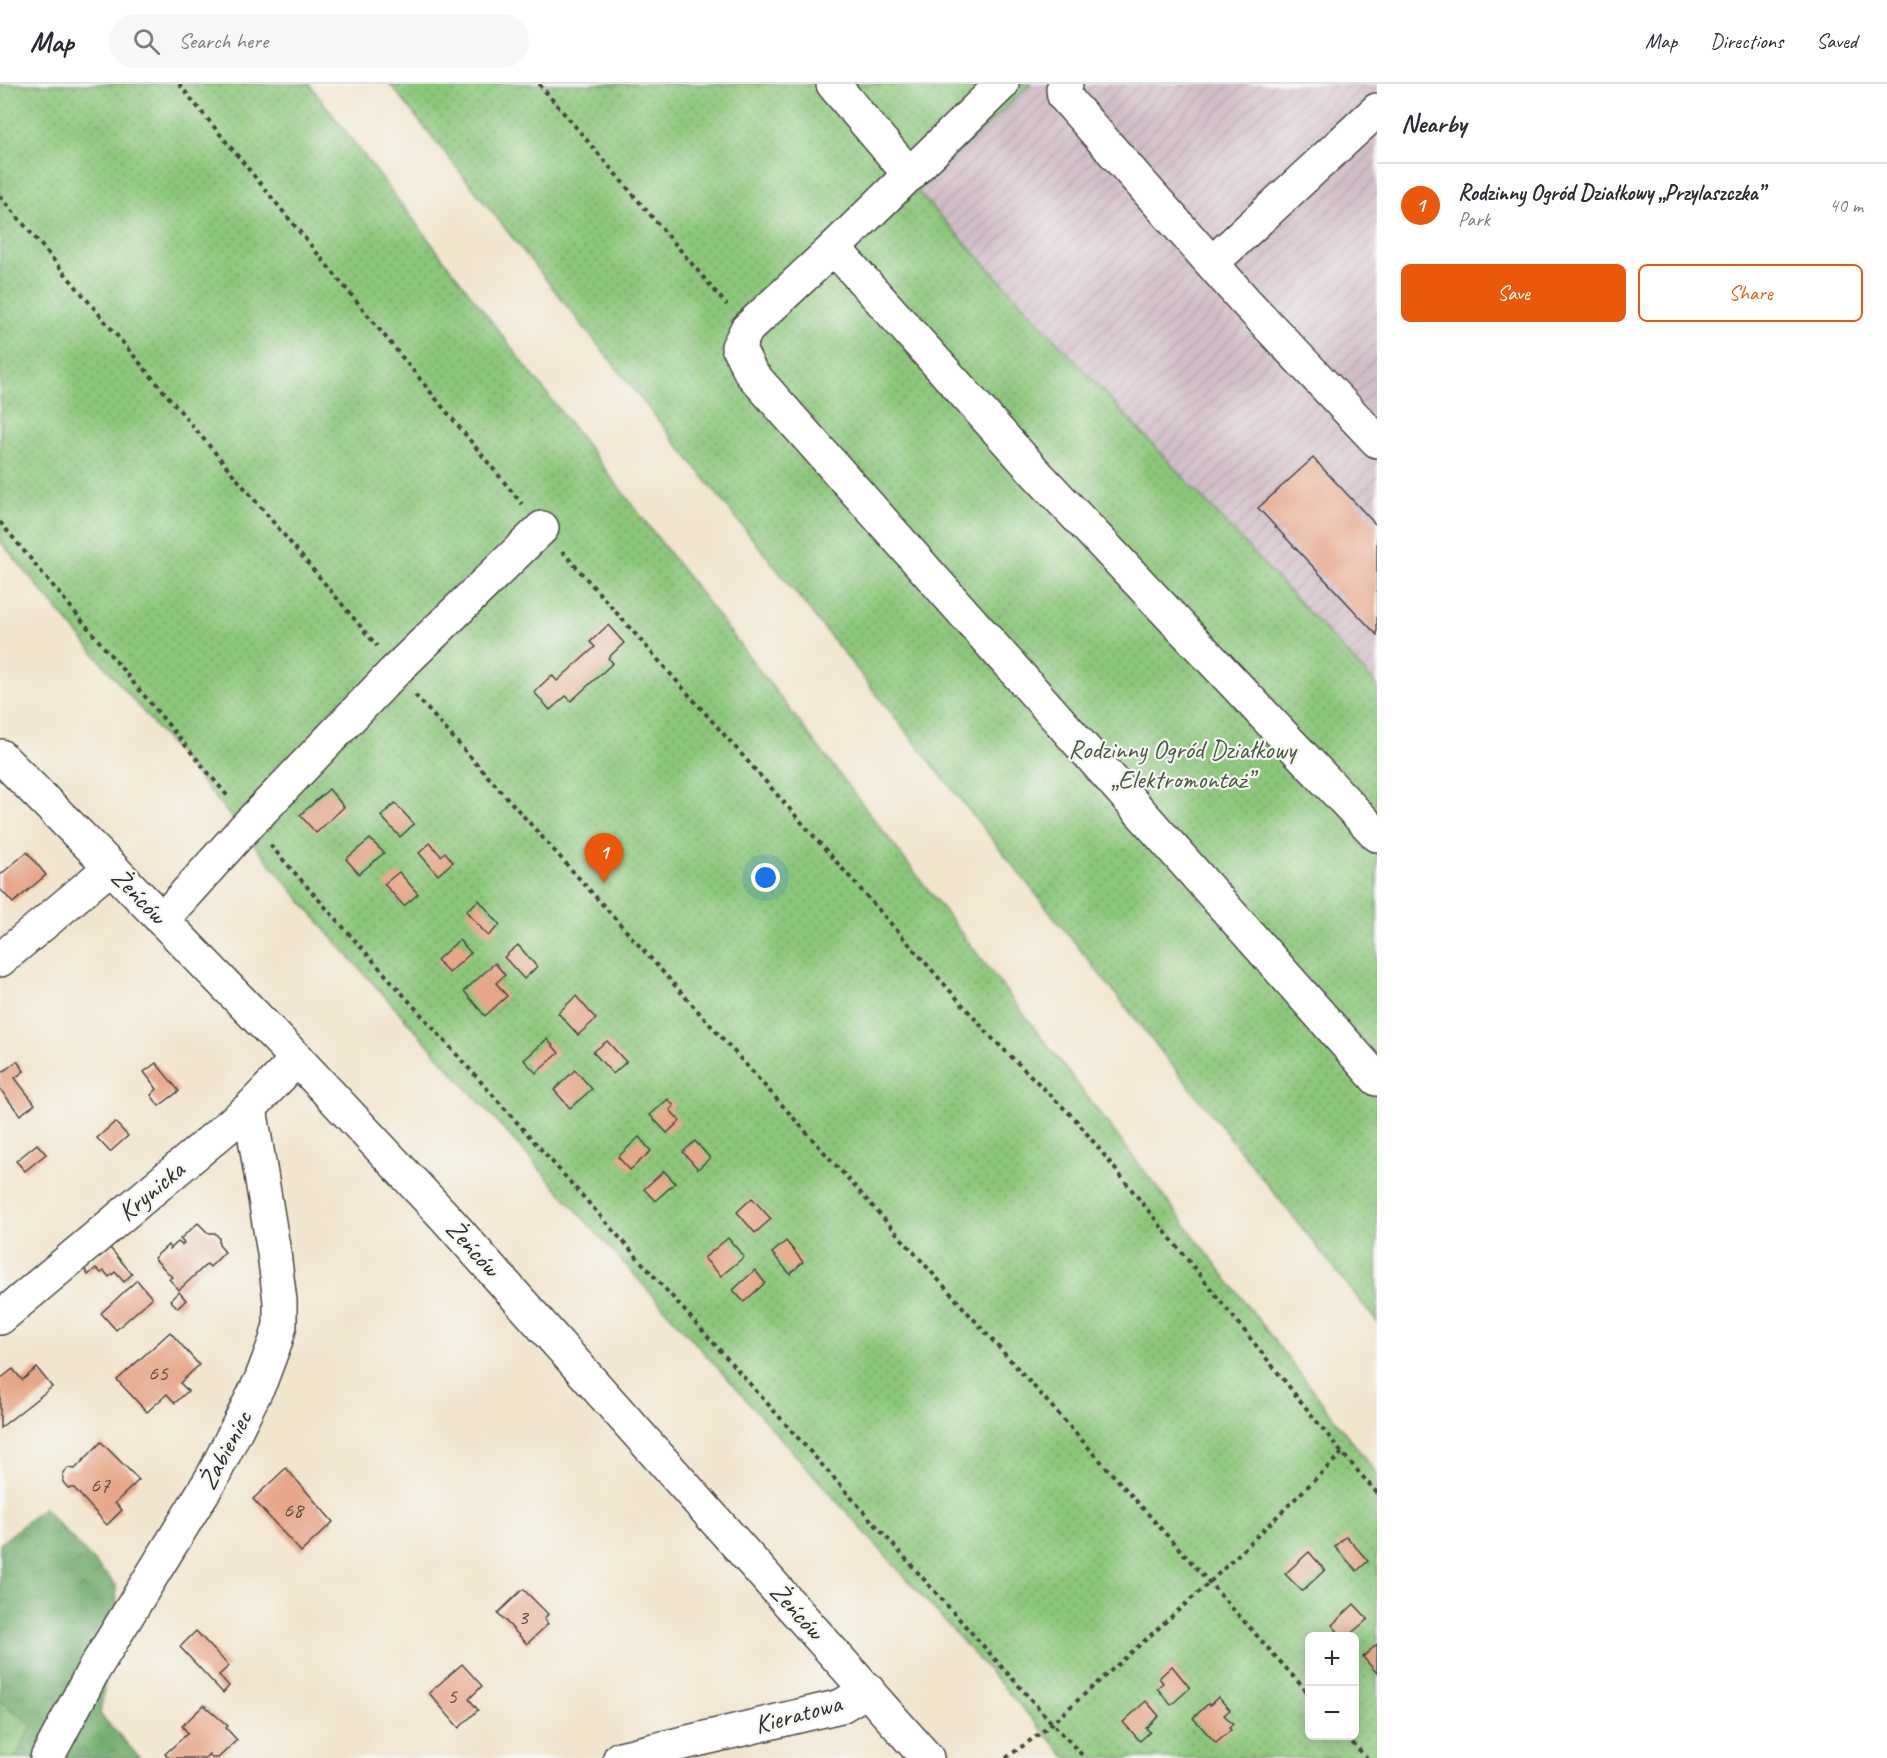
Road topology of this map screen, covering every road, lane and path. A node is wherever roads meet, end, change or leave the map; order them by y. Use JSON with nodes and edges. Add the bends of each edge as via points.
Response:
{"nodes":[{"id":1,"x":179,"y":84,"type":"edge"},
{"id":2,"x":539,"y":84,"type":"edge"},
{"id":3,"x":833,"y":84,"type":"edge"},
{"id":4,"x":1002,"y":84,"type":"edge"},
{"id":5,"x":1066,"y":84,"type":"edge"},
{"id":6,"x":1377,"y":110,"type":"edge"},
{"id":7,"x":910,"y":175,"type":"junction"},
{"id":8,"x":0,"y":196,"type":"edge"},
{"id":9,"x":834,"y":248,"type":"junction"},
{"id":10,"x":1212,"y":264,"type":"junction"},
{"id":11,"x":747,"y":328,"type":"junction"},
{"id":12,"x":1377,"y":441,"type":"edge"},
{"id":13,"x":0,"y":522,"type":"edge"},
{"id":14,"x":542,"y":528,"type":"junction"},
{"id":15,"x":394,"y":672,"type":"junction"},
{"id":16,"x":0,"y":756,"type":"edge"},
{"id":17,"x":250,"y":823,"type":"junction"},
{"id":18,"x":1377,"y":835,"type":"edge"},
{"id":19,"x":111,"y":867,"type":"junction"},
{"id":20,"x":162,"y":920,"type":"junction"},
{"id":21,"x":0,"y":960,"type":"edge"},
{"id":22,"x":297,"y":1059,"type":"junction"},
{"id":23,"x":1377,"y":1079,"type":"edge"},
{"id":24,"x":250,"y":1108,"type":"junction"},
{"id":25,"x":0,"y":1318,"type":"edge"},
{"id":26,"x":1342,"y":1453,"type":"junction"},
{"id":27,"x":1377,"y":1493,"type":"edge"},
{"id":28,"x":1208,"y":1584,"type":"junction"},
{"id":29,"x":868,"y":1690,"type":"junction"},
{"id":30,"x":1305,"y":1690,"type":"edge"},
{"id":31,"x":1051,"y":1722,"type":"junction"},
{"id":32,"x":1350,"y":1740,"type":"edge"},
{"id":33,"x":47,"y":1758,"type":"edge"},
{"id":34,"x":620,"y":1758,"type":"edge"},
{"id":35,"x":927,"y":1758,"type":"edge"},
{"id":36,"x":1006,"y":1758,"type":"edge"},
{"id":37,"x":1085,"y":1758,"type":"edge"},
{"id":38,"x":1367,"y":1758,"type":"edge"}],
"edges":[{"from":1,"to":14,"type":"path"},
{"from":2,"to":11,"type":"path"},
{"from":3,"to":7,"type":"street"},
{"from":4,"to":7,"type":"street"},
{"from":5,"to":10,"type":"street","via":[[1064,96]]},
{"from":6,"to":10,"type":"street"},
{"from":7,"to":9,"type":"street"},
{"from":8,"to":15,"type":"path","via":[[374,640]]},
{"from":9,"to":11,"type":"street"},
{"from":9,"to":18,"type":"street","via":[[1034,471]]},
{"from":10,"to":12,"type":"street"},
{"from":11,"to":23,"type":"street","via":[[738,347],[751,373]]},
{"from":13,"to":17,"type":"path"},
{"from":14,"to":15,"type":"street"},
{"from":14,"to":26,"type":"path","via":[[991,1037],[1076,1120]]},
{"from":15,"to":17,"type":"street"},
{"from":15,"to":28,"type":"path"},
{"from":16,"to":19,"type":"street","name":"Żeńców"},
{"from":17,"to":20,"type":"street"},
{"from":17,"to":31,"type":"path"},
{"from":19,"to":20,"type":"street","name":"Żeńców"},
{"from":19,"to":21,"type":"street"},
{"from":20,"to":22,"type":"street","name":"Żeńców"},
{"from":22,"to":24,"type":"street","name":"Krynicka"},
{"from":22,"to":29,"type":"street","name":"Żeńców","via":[[454,1227]]},
{"from":24,"to":25,"type":"street","name":"Krynicka"},
{"from":24,"to":33,"type":"street","name":"Żabieniec","via":[[280,1301],[276,1340],[261,1380],[213,1476],[93,1671]]},
{"from":26,"to":27,"type":"path"},
{"from":26,"to":28,"type":"path"},
{"from":28,"to":30,"type":"path"},
{"from":28,"to":31,"type":"path"},
{"from":29,"to":34,"type":"street","name":"Kieratowa","via":[[841,1706]]},
{"from":29,"to":35,"type":"street","name":"Żeńców"},
{"from":31,"to":36,"type":"path"},
{"from":31,"to":37,"type":"path"},
{"from":32,"to":38,"type":"path"}]}
